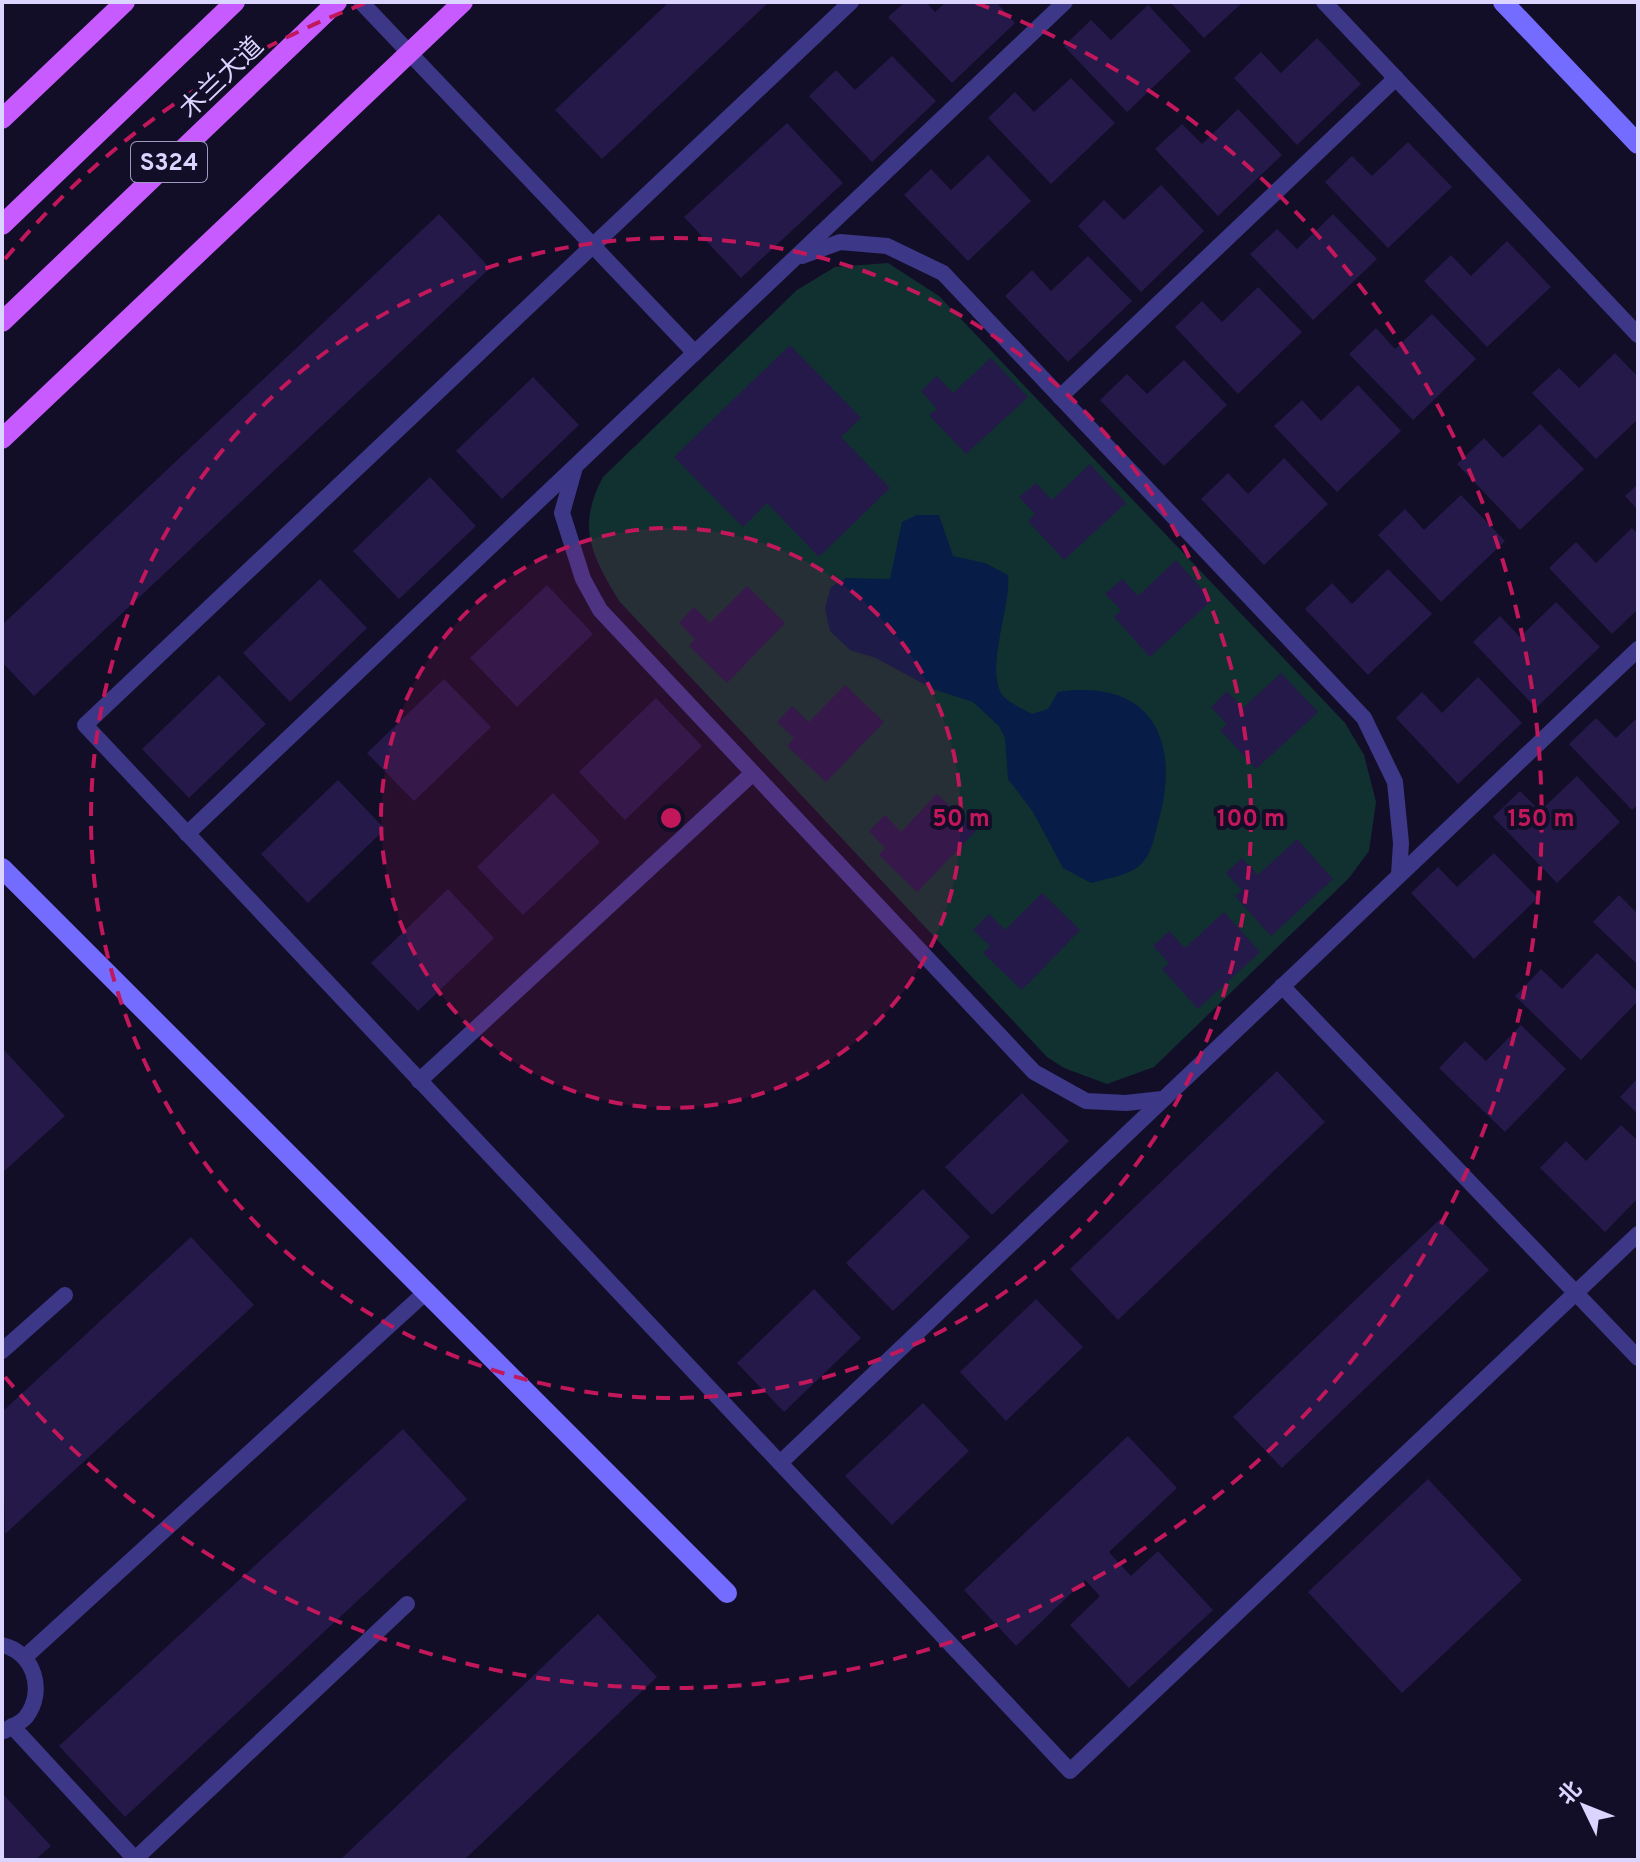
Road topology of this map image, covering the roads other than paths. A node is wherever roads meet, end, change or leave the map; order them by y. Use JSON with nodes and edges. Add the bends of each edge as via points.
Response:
{"nodes":[{"id":1,"x":125,"y":2,"type":"edge"},
{"id":2,"x":235,"y":2,"type":"edge"},
{"id":3,"x":337,"y":2,"type":"edge"},
{"id":4,"x":361,"y":2,"type":"edge"},
{"id":5,"x":463,"y":2,"type":"edge"},
{"id":6,"x":851,"y":2,"type":"edge"},
{"id":7,"x":1065,"y":2,"type":"edge"},
{"id":8,"x":1324,"y":2,"type":"edge"},
{"id":9,"x":1503,"y":2,"type":"edge"},
{"id":10,"x":409,"y":53,"type":"junction"},
{"id":11,"x":1396,"y":78,"type":"junction"},
{"id":12,"x":2,"y":119,"type":"edge"},
{"id":13,"x":1638,"y":144,"type":"edge"},
{"id":14,"x":2,"y":225,"type":"edge"},
{"id":15,"x":593,"y":246,"type":"junction"},
{"id":16,"x":793,"y":260,"type":"junction"},
{"id":17,"x":2,"y":322,"type":"edge"},
{"id":18,"x":1638,"y":335,"type":"edge"},
{"id":19,"x":695,"y":353,"type":"junction"},
{"id":20,"x":1060,"y":397,"type":"junction"},
{"id":21,"x":2,"y":439,"type":"edge"},
{"id":22,"x":575,"y":466,"type":"junction"},
{"id":23,"x":1638,"y":649,"type":"edge"},
{"id":24,"x":753,"y":773,"type":"junction"},
{"id":25,"x":187,"y":834,"type":"junction"},
{"id":26,"x":2,"y":868,"type":"edge"},
{"id":27,"x":1399,"y":875,"type":"junction"},
{"id":28,"x":1282,"y":986,"type":"junction"},
{"id":29,"x":419,"y":1081,"type":"junction"},
{"id":30,"x":1162,"y":1099,"type":"junction"},
{"id":31,"x":1638,"y":1234,"type":"edge"},
{"id":32,"x":426,"y":1292,"type":"junction"},
{"id":33,"x":1574,"y":1294,"type":"junction"},
{"id":34,"x":65,"y":1295,"type":"dead end"},
{"id":35,"x":2,"y":1351,"type":"edge"},
{"id":36,"x":1638,"y":1358,"type":"edge"},
{"id":37,"x":780,"y":1463,"type":"junction"},
{"id":38,"x":727,"y":1593,"type":"dead end"},
{"id":39,"x":407,"y":1604,"type":"dead end"},
{"id":40,"x":2,"y":1645,"type":"edge"},
{"id":41,"x":25,"y":1657,"type":"junction"},
{"id":42,"x":7,"y":1728,"type":"edge"},
{"id":43,"x":134,"y":1860,"type":"edge"}],
"edges":[{"from":1,"to":12,"type":"main road"},
{"from":2,"to":14,"type":"main road","name":"木兰大道","number":"S324"},
{"from":3,"to":17,"type":"main road","name":"木兰大道","number":"S324"},
{"from":4,"to":10,"type":"lane"},
{"from":5,"to":10,"type":"main road"},
{"from":6,"to":15,"type":"lane"},
{"from":7,"to":16,"type":"lane"},
{"from":8,"to":11,"type":"lane"},
{"from":9,"to":13,"type":"street"},
{"from":10,"to":15,"type":"lane"},
{"from":10,"to":21,"type":"main road"},
{"from":11,"to":18,"type":"lane"},
{"from":11,"to":20,"type":"lane"},
{"from":15,"to":19,"type":"lane"},
{"from":15,"to":25,"type":"lane","via":[[85,725]]},
{"from":16,"to":19,"type":"lane"},
{"from":16,"to":20,"type":"lane","via":[[840,242],[887,246],[943,273]]},
{"from":19,"to":22,"type":"lane"},
{"from":20,"to":27,"type":"lane","via":[[1364,718],[1395,782]]},
{"from":22,"to":24,"type":"lane","via":[[562,513],[583,579],[600,610]]},
{"from":22,"to":25,"type":"lane"},
{"from":23,"to":27,"type":"lane"},
{"from":24,"to":29,"type":"lane"},
{"from":24,"to":30,"type":"lane","via":[[1034,1072],[1086,1101]]},
{"from":25,"to":29,"type":"lane"},
{"from":26,"to":32,"type":"street"},
{"from":27,"to":28,"type":"lane"},
{"from":28,"to":30,"type":"lane"},
{"from":28,"to":33,"type":"lane"},
{"from":29,"to":37,"type":"lane"},
{"from":30,"to":37,"type":"lane"},
{"from":31,"to":33,"type":"lane"},
{"from":32,"to":38,"type":"street"},
{"from":32,"to":41,"type":"lane"},
{"from":33,"to":36,"type":"lane"},
{"from":33,"to":37,"type":"lane","via":[[1070,1771]]},
{"from":34,"to":35,"type":"lane"},
{"from":39,"to":43,"type":"lane"},
{"from":40,"to":41,"type":"lane"},
{"from":41,"to":42,"type":"lane","via":[[36,1677],[35,1700],[24,1719]]},
{"from":42,"to":43,"type":"lane"}]}
